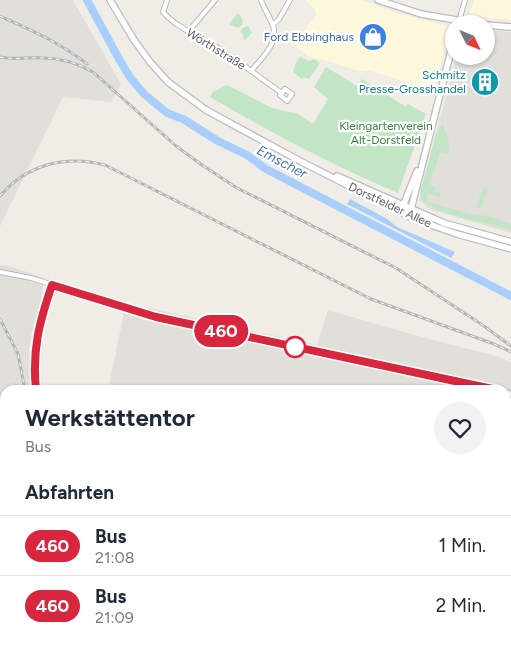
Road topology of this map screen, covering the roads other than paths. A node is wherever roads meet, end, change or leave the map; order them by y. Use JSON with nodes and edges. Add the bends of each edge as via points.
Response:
{"nodes":[{"id":1,"x":110,"y":0,"type":"edge"},
{"id":2,"x":167,"y":0,"type":"edge"},
{"id":3,"x":215,"y":0,"type":"edge"},
{"id":4,"x":261,"y":0,"type":"edge"},
{"id":5,"x":290,"y":0,"type":"edge"},
{"id":6,"x":378,"y":0,"type":"edge"},
{"id":7,"x":465,"y":0,"type":"edge"},
{"id":8,"x":460,"y":15,"type":"edge"},
{"id":9,"x":445,"y":19,"type":"edge"},
{"id":10,"x":273,"y":25,"type":"junction"},
{"id":11,"x":495,"y":25,"type":"edge"},
{"id":12,"x":511,"y":27,"type":"edge"},
{"id":13,"x":188,"y":32,"type":"junction"},
{"id":14,"x":447,"y":65,"type":"edge"},
{"id":15,"x":251,"y":71,"type":"junction"},
{"id":16,"x":282,"y":93,"type":"dead end"},
{"id":17,"x":300,"y":161,"type":"junction"},
{"id":18,"x":421,"y":164,"type":"junction"},
{"id":19,"x":404,"y":206,"type":"junction"},
{"id":20,"x":410,"y":209,"type":"junction"},
{"id":21,"x":404,"y":214,"type":"junction"},
{"id":22,"x":511,"y":242,"type":"edge"},
{"id":23,"x":511,"y":249,"type":"edge"},
{"id":24,"x":0,"y":272,"type":"edge"},
{"id":25,"x":52,"y":285,"type":"junction"},
{"id":26,"x":36,"y":385,"type":"edge"},
{"id":27,"x":474,"y":385,"type":"edge"}],
"edges":[{"from":1,"to":17,"type":"main road","name":"Dorstfelder Allee","via":[[140,47],[168,82],[206,110]]},
{"from":2,"to":13,"type":"street","name":"Wörthstraße","via":[[163,13]]},
{"from":3,"to":13,"type":"street"},
{"from":4,"to":10,"type":"street"},
{"from":5,"to":10,"type":"street"},
{"from":6,"to":9,"type":"main road"},
{"from":7,"to":8,"type":"street"},
{"from":10,"to":15,"type":"street","via":[[270,47]]},
{"from":11,"to":12,"type":"main road"},
{"from":13,"to":15,"type":"street","name":"Wörthstraße"},
{"from":14,"to":18,"type":"main road"},
{"from":15,"to":16,"type":"street","name":"Wörthstraße"},
{"from":17,"to":19,"type":"main road","name":"Dorstfelder Allee"},
{"from":17,"to":21,"type":"main road","name":"Dorstfelder Allee"},
{"from":18,"to":19,"type":"main road"},
{"from":18,"to":20,"type":"main road"},
{"from":19,"to":20,"type":"main road","name":"Dorstfelder Allee"},
{"from":19,"to":21,"type":"main road"},
{"from":20,"to":21,"type":"main road"},
{"from":20,"to":22,"type":"main road","name":"Dorstfelder Allee","via":[[458,228]]},
{"from":21,"to":23,"type":"main road","name":"Dorstfelder Allee"},
{"from":24,"to":25,"type":"street"},
{"from":25,"to":26,"type":"street","via":[[36,343]]},
{"from":25,"to":27,"type":"street","via":[[162,318]]}]}
